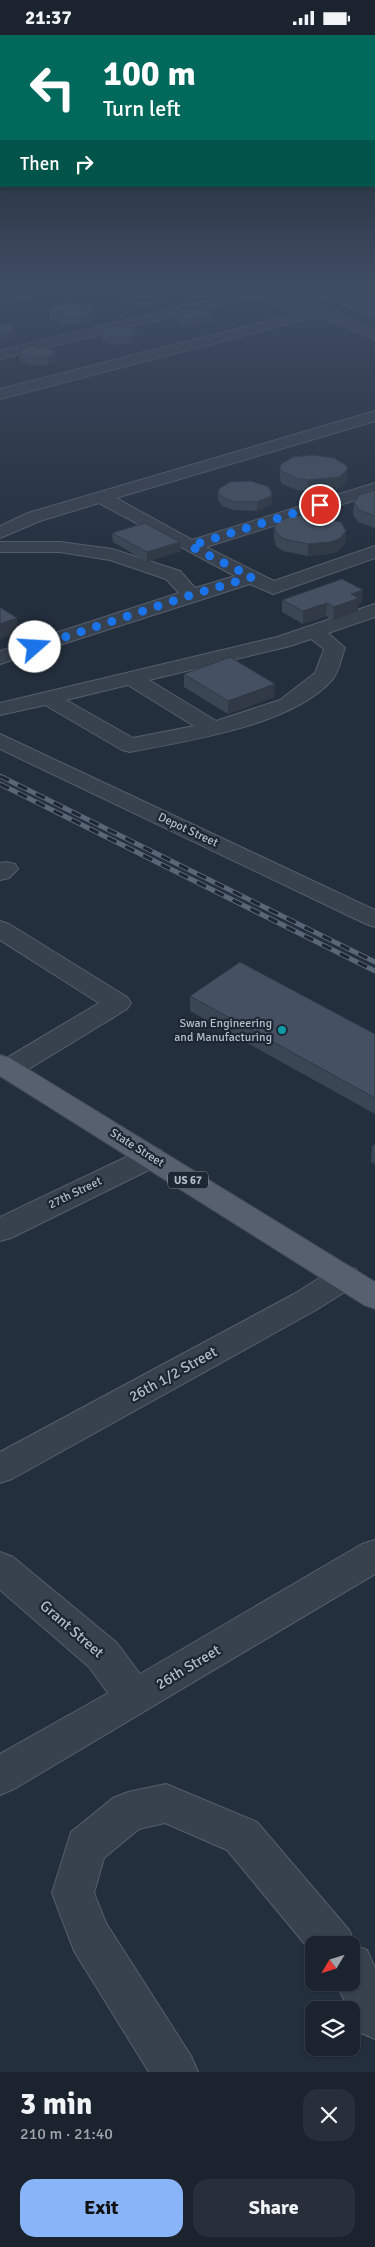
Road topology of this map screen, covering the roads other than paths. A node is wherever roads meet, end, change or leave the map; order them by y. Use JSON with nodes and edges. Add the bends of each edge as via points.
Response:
{"nodes":[{"id":1,"x":61,"y":379,"type":"edge"},
{"id":2,"x":0,"y":395,"type":"edge"},
{"id":3,"x":375,"y":417,"type":"edge"},
{"id":4,"x":375,"y":488,"type":"edge"},
{"id":5,"x":101,"y":497,"type":"junction"},
{"id":6,"x":0,"y":533,"type":"edge"},
{"id":7,"x":190,"y":546,"type":"junction"},
{"id":8,"x":0,"y":547,"type":"edge"},
{"id":9,"x":375,"y":552,"type":"edge"},
{"id":10,"x":252,"y":577,"type":"junction"},
{"id":11,"x":191,"y":595,"type":"junction"},
{"id":12,"x":375,"y":609,"type":"edge"},
{"id":13,"x":314,"y":631,"type":"junction"},
{"id":14,"x":0,"y":658,"type":"edge"},
{"id":15,"x":131,"y":678,"type":"junction"},
{"id":16,"x":48,"y":698,"type":"junction"},
{"id":17,"x":0,"y":709,"type":"edge"},
{"id":18,"x":214,"y":729,"type":"junction"},
{"id":19,"x":0,"y":741,"type":"edge"},
{"id":20,"x":375,"y":919,"type":"edge"},
{"id":21,"x":0,"y":929,"type":"edge"},
{"id":22,"x":5,"y":1066,"type":"edge"},
{"id":23,"x":151,"y":1157,"type":"junction"},
{"id":24,"x":0,"y":1230,"type":"edge"},
{"id":25,"x":345,"y":1277,"type":"junction"},
{"id":26,"x":375,"y":1297,"type":"edge"},
{"id":27,"x":0,"y":1469,"type":"edge"},
{"id":28,"x":375,"y":1555,"type":"edge"},
{"id":29,"x":0,"y":1568,"type":"edge"},
{"id":30,"x":135,"y":1698,"type":"junction"},
{"id":31,"x":0,"y":1776,"type":"edge"},
{"id":32,"x":326,"y":1936,"type":"edge"},
{"id":33,"x":360,"y":1985,"type":"edge"},
{"id":34,"x":375,"y":2016,"type":"edge"},
{"id":35,"x":175,"y":2072,"type":"edge"}],
"edges":[{"from":1,"to":2,"type":"street"},
{"from":3,"to":5,"type":"street"},
{"from":4,"to":7,"type":"street"},
{"from":5,"to":6,"type":"street","via":[[34,517]]},
{"from":5,"to":7,"type":"street"},
{"from":7,"to":10,"type":"street"},
{"from":8,"to":11,"type":"street","via":[[60,547],[112,555],[173,575]]},
{"from":9,"to":10,"type":"street","via":[[273,588]]},
{"from":10,"to":11,"type":"street"},
{"from":11,"to":14,"type":"street"},
{"from":12,"to":13,"type":"street"},
{"from":13,"to":15,"type":"street","via":[[283,643]]},
{"from":13,"to":18,"type":"street","via":[[334,648],[324,676],[287,704]]},
{"from":15,"to":16,"type":"street"},
{"from":15,"to":18,"type":"street"},
{"from":16,"to":17,"type":"street"},
{"from":16,"to":18,"type":"street","via":[[130,745]]},
{"from":19,"to":20,"type":"street","name":"Depot Street"},
{"from":21,"to":22,"type":"street","via":[[118,1003]]},
{"from":22,"to":23,"type":"main road","name":"State Street","number":"US 67"},
{"from":23,"to":24,"type":"street","name":"27th Street"},
{"from":23,"to":25,"type":"main road","name":"State Street","number":"US 67"},
{"from":25,"to":26,"type":"main road","name":"State Street","number":"US 67"},
{"from":25,"to":27,"type":"street","name":"26th 1/2 Street"},
{"from":28,"to":30,"type":"street","name":"26th Street"},
{"from":29,"to":30,"type":"street","name":"Grant Street","via":[[103,1655]]},
{"from":30,"to":31,"type":"street","name":"26th Street"},
{"from":32,"to":35,"type":"street","via":[[242,1836],[166,1803],[128,1812],[86,1846],[73,1893],[89,1936]]},
{"from":33,"to":34,"type":"street"}]}
